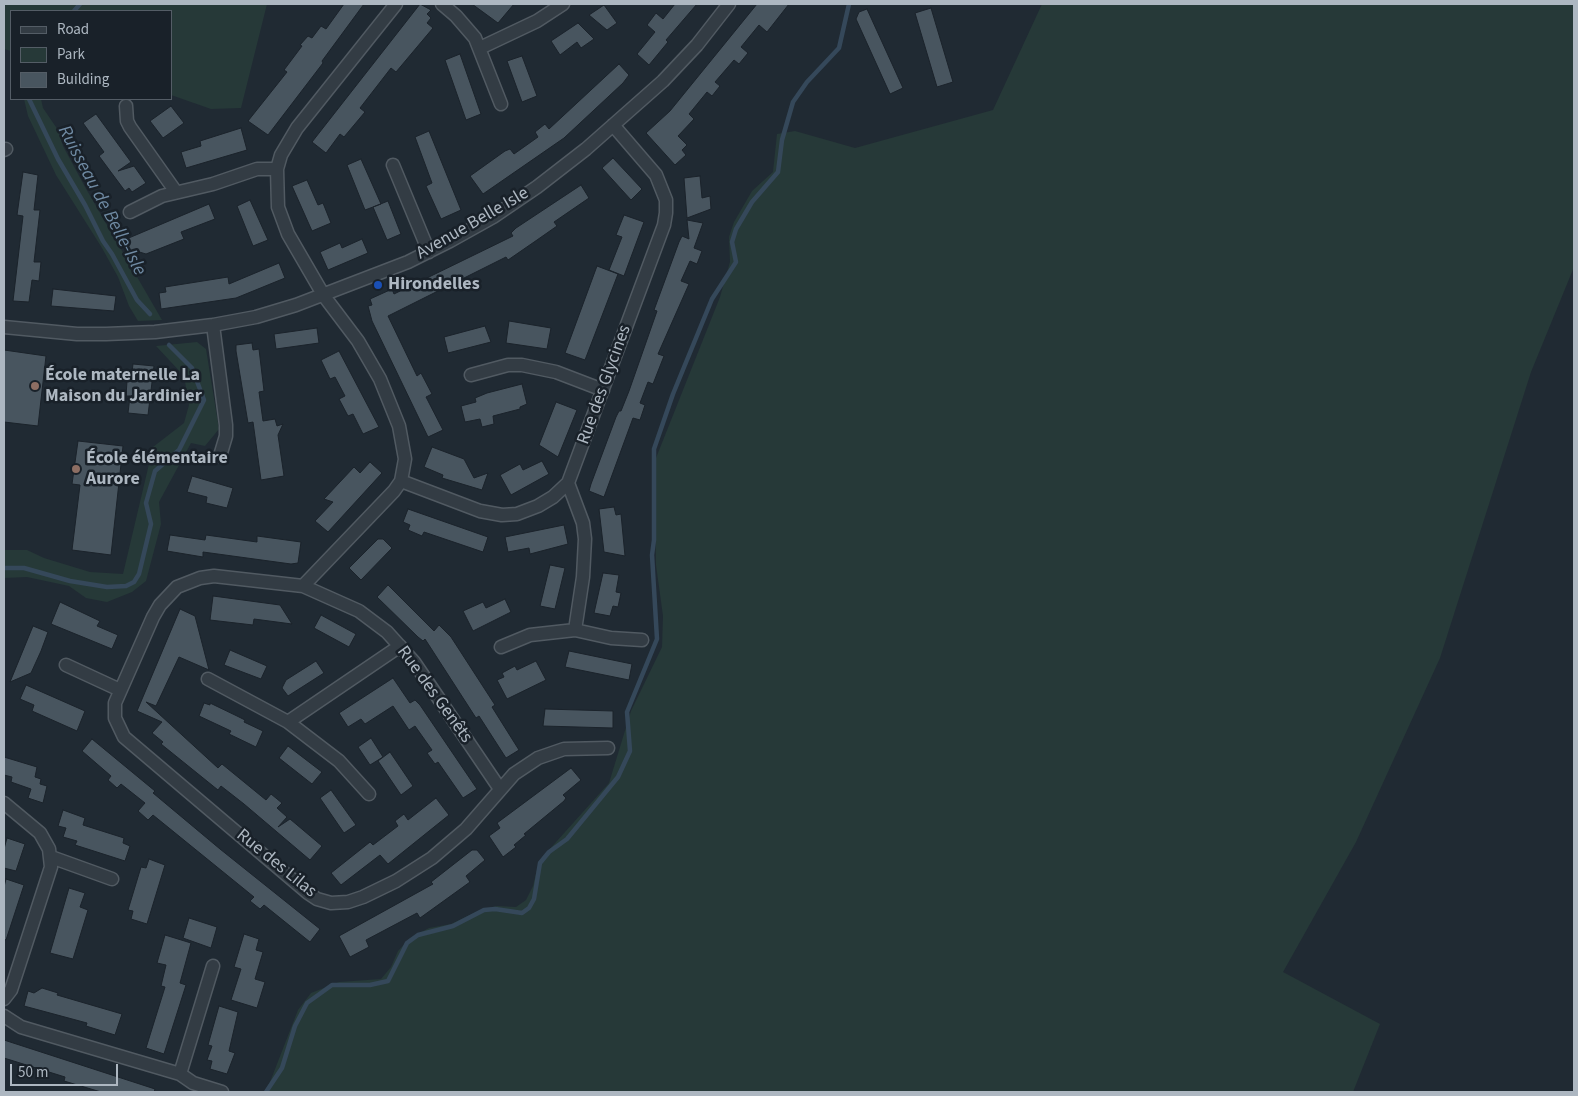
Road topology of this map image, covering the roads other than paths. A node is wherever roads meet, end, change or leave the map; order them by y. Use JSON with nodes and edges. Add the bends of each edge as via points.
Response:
{"nodes":[{"id":1,"x":396,"y":4,"type":"edge"},
{"id":2,"x":442,"y":4,"type":"edge"},
{"id":3,"x":563,"y":4,"type":"edge"},
{"id":4,"x":729,"y":4,"type":"edge"},
{"id":5,"x":480,"y":48,"type":"junction"},
{"id":6,"x":501,"y":104,"type":"dead end"},
{"id":7,"x":126,"y":106,"type":"dead end"},
{"id":8,"x":614,"y":125,"type":"junction"},
{"id":9,"x":393,"y":165,"type":"dead end"},
{"id":10,"x":277,"y":169,"type":"junction"},
{"id":11,"x":176,"y":192,"type":"junction"},
{"id":12,"x":130,"y":212,"type":"dead end"},
{"id":13,"x":429,"y":252,"type":"junction"},
{"id":14,"x":324,"y":296,"type":"junction"},
{"id":15,"x":213,"y":325,"type":"junction"},
{"id":16,"x":4,"y":327,"type":"edge"},
{"id":17,"x":470,"y":375,"type":"dead end"},
{"id":18,"x":603,"y":390,"type":"junction"},
{"id":19,"x":220,"y":456,"type":"dead end"},
{"id":20,"x":401,"y":481,"type":"junction"},
{"id":21,"x":568,"y":484,"type":"junction"},
{"id":22,"x":303,"y":586,"type":"junction"},
{"id":23,"x":575,"y":630,"type":"junction"},
{"id":24,"x":642,"y":640,"type":"dead end"},
{"id":25,"x":400,"y":646,"type":"junction"},
{"id":26,"x":501,"y":647,"type":"dead end"},
{"id":27,"x":66,"y":665,"type":"dead end"},
{"id":28,"x":208,"y":679,"type":"dead end"},
{"id":29,"x":120,"y":690,"type":"junction"},
{"id":30,"x":288,"y":722,"type":"junction"},
{"id":31,"x":608,"y":748,"type":"dead end"},
{"id":32,"x":500,"y":789,"type":"junction"},
{"id":33,"x":369,"y":794,"type":"dead end"},
{"id":34,"x":4,"y":803,"type":"edge"},
{"id":35,"x":51,"y":857,"type":"junction"},
{"id":36,"x":112,"y":879,"type":"dead end"},
{"id":37,"x":213,"y":966,"type":"dead end"},
{"id":38,"x":4,"y":999,"type":"edge"},
{"id":39,"x":4,"y":1016,"type":"edge"},
{"id":40,"x":180,"y":1074,"type":"junction"},
{"id":41,"x":222,"y":1092,"type":"edge"}],
"edges":[{"from":1,"to":10,"type":"street","via":[[298,128],[281,155]]},
{"from":2,"to":5,"type":"street","via":[[466,26]]},
{"from":3,"to":5,"type":"street","via":[[537,21]]},
{"from":4,"to":8,"type":"street","name":"Avenue Belle Isle","via":[[683,61]]},
{"from":5,"to":6,"type":"street"},
{"from":7,"to":11,"type":"street","via":[[130,126]]},
{"from":8,"to":13,"type":"street","name":"Avenue Belle Isle","via":[[512,205]]},
{"from":8,"to":18,"type":"street","name":"Rue des Glycines","via":[[656,175],[664,194],[666,213]]},
{"from":9,"to":13,"type":"street"},
{"from":10,"to":11,"type":"street","via":[[257,169]]},
{"from":10,"to":14,"type":"street","via":[[280,215],[293,245]]},
{"from":11,"to":12,"type":"street","via":[[149,201]]},
{"from":13,"to":14,"type":"street","name":"Avenue Belle Isle"},
{"from":14,"to":15,"type":"street","name":"Avenue Belle Isle","via":[[256,317]]},
{"from":14,"to":20,"type":"street","via":[[370,360],[390,400],[404,446]]},
{"from":15,"to":16,"type":"street","name":"Avenue Belle Isle","via":[[106,334]]},
{"from":15,"to":19,"type":"street","via":[[226,425]]},
{"from":17,"to":18,"type":"street","via":[[508,365],[522,365],[556,372]]},
{"from":18,"to":21,"type":"street","name":"Rue des Glycines"},
{"from":20,"to":21,"type":"street","via":[[480,511],[502,515],[517,514],[538,506]]},
{"from":20,"to":22,"type":"street"},
{"from":21,"to":23,"type":"street","via":[[585,539]]},
{"from":22,"to":25,"type":"street","name":"Rue des Genêts","via":[[359,611]]},
{"from":22,"to":29,"type":"street","name":"Rue des Lilas","via":[[214,576],[177,587],[153,617]]},
{"from":23,"to":24,"type":"street","via":[[611,638]]},
{"from":23,"to":26,"type":"street","via":[[530,635]]},
{"from":25,"to":30,"type":"street"},
{"from":25,"to":32,"type":"street","name":"Rue des Genêts"},
{"from":27,"to":29,"type":"street"},
{"from":28,"to":30,"type":"street"},
{"from":29,"to":32,"type":"street","name":"Rue des Lilas","via":[[114,713],[124,737],[308,893],[326,902],[356,900],[414,870],[466,829]]},
{"from":30,"to":33,"type":"street","via":[[339,761]]},
{"from":31,"to":32,"type":"street","name":"Rue des Lilas","via":[[577,747],[551,752],[524,766]]},
{"from":34,"to":35,"type":"street","via":[[40,833]]},
{"from":35,"to":36,"type":"street"},
{"from":35,"to":38,"type":"street","via":[[50,873],[12,990]]},
{"from":37,"to":40,"type":"street"},
{"from":39,"to":40,"type":"street","via":[[21,1026]]},
{"from":40,"to":41,"type":"street","via":[[193,1083]]}]}
